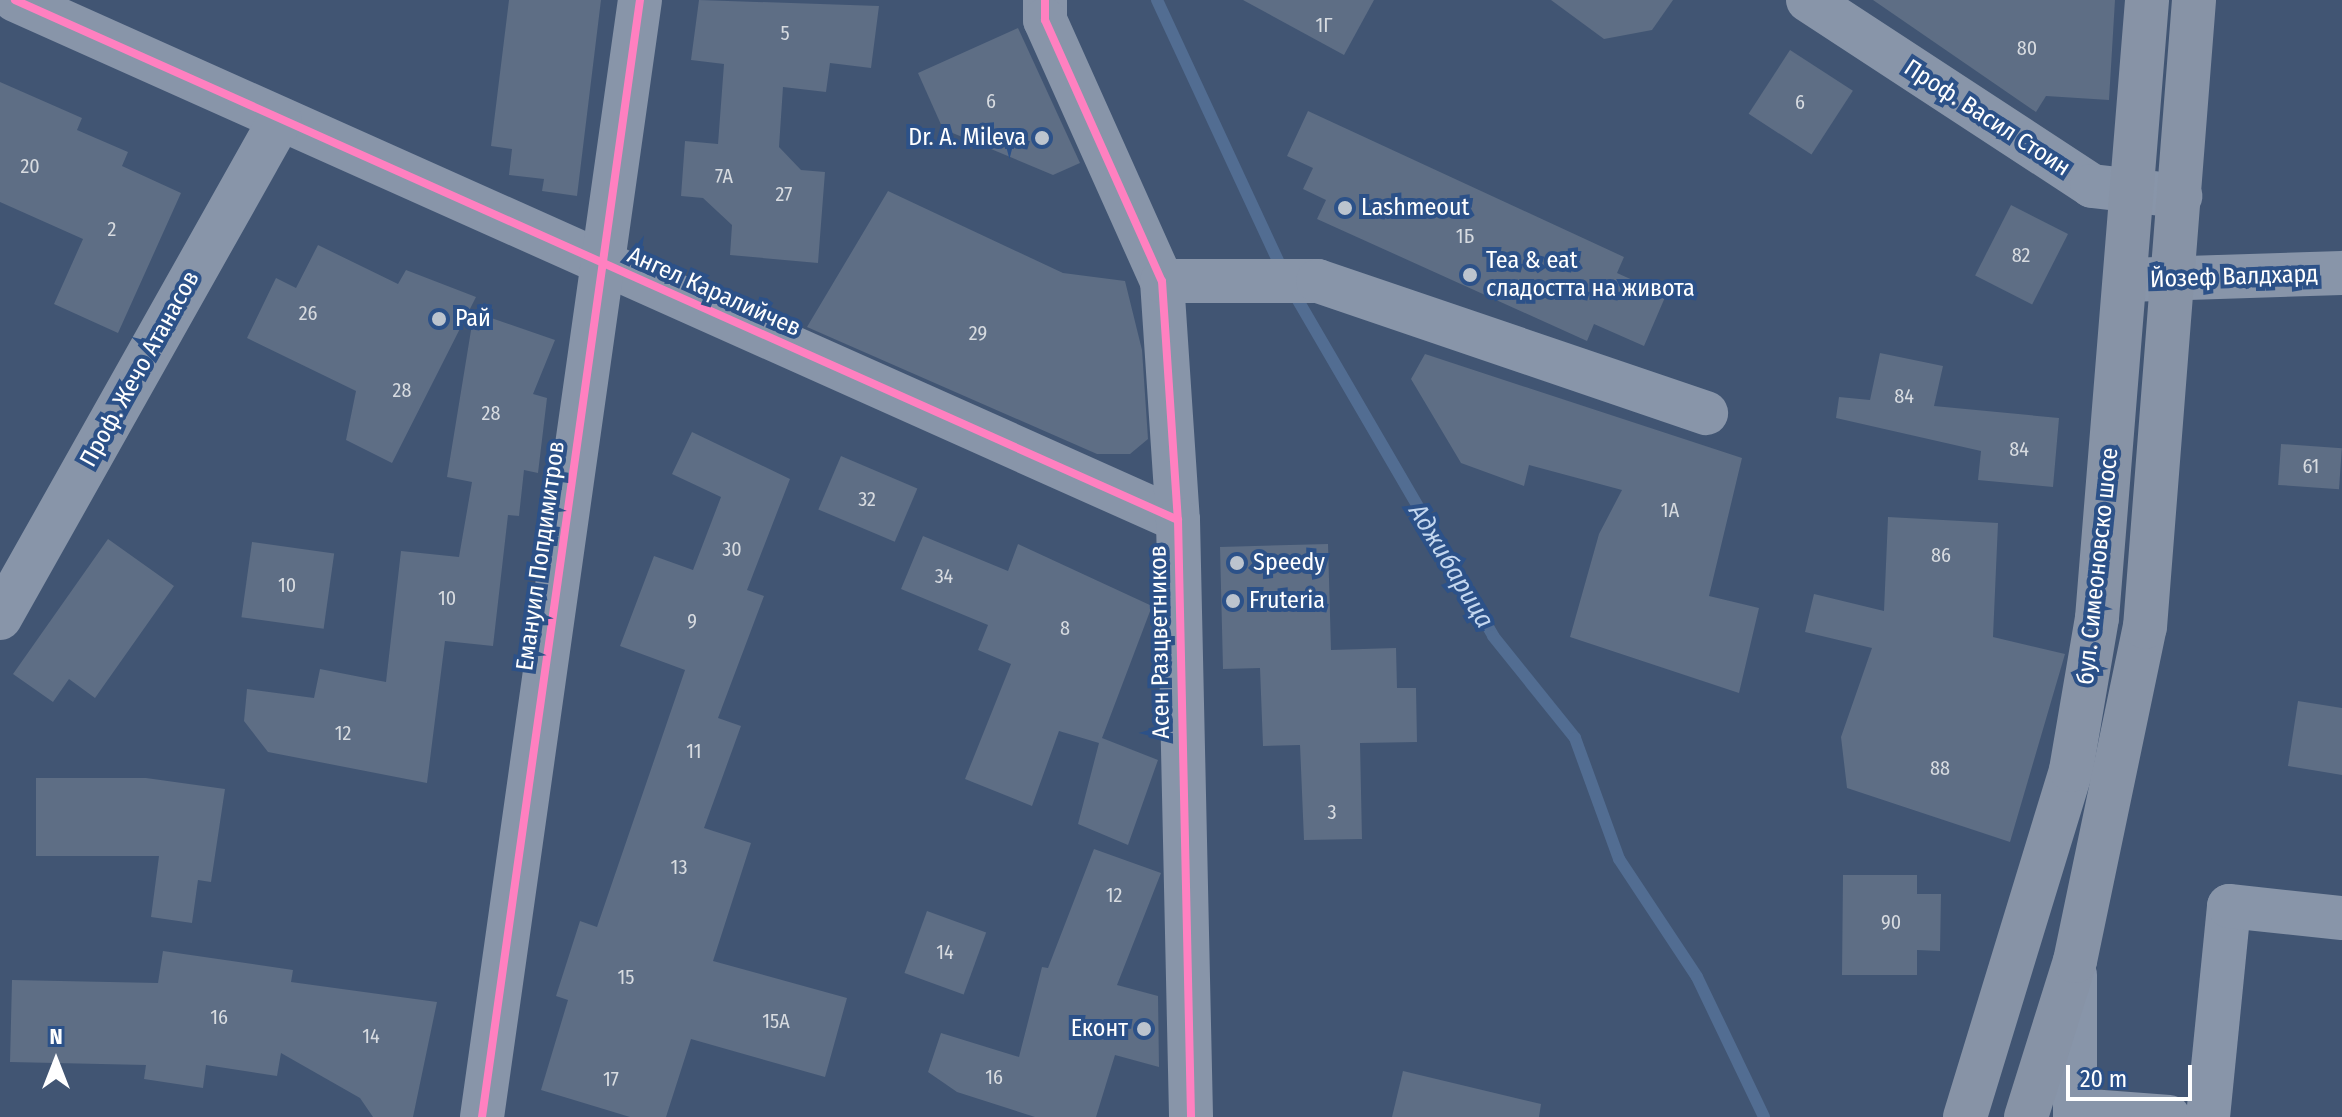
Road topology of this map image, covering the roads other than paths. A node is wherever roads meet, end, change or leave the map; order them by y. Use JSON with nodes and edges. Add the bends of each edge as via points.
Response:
{"nodes":[{"id":1,"x":15,"y":0,"type":"edge"},
{"id":2,"x":640,"y":0,"type":"edge"},
{"id":3,"x":1045,"y":0,"type":"edge"},
{"id":4,"x":1808,"y":0,"type":"edge"},
{"id":5,"x":2147,"y":0,"type":"edge"},
{"id":6,"x":2194,"y":0,"type":"edge"},
{"id":7,"x":280,"y":120,"type":"junction"},
{"id":8,"x":2134,"y":192,"type":"junction"},
{"id":9,"x":2180,"y":196,"type":"junction"},
{"id":10,"x":602,"y":265,"type":"junction"},
{"id":11,"x":2342,"y":273,"type":"edge"},
{"id":12,"x":2176,"y":278,"type":"junction"},
{"id":13,"x":2127,"y":280,"type":"junction"},
{"id":14,"x":1162,"y":281,"type":"junction"},
{"id":15,"x":1706,"y":413,"type":"dead end"},
{"id":16,"x":1178,"y":520,"type":"junction"},
{"id":17,"x":0,"y":618,"type":"edge"},
{"id":18,"x":2342,"y":918,"type":"edge"},
{"id":19,"x":2075,"y":961,"type":"junction"},
{"id":20,"x":2075,"y":1113,"type":"edge"},
{"id":21,"x":482,"y":1117,"type":"edge"},
{"id":22,"x":1191,"y":1117,"type":"edge"},
{"id":23,"x":1965,"y":1117,"type":"edge"},
{"id":24,"x":2026,"y":1117,"type":"edge"},
{"id":25,"x":2169,"y":1117,"type":"edge"},
{"id":26,"x":2208,"y":1117,"type":"edge"}],
"edges":[{"from":1,"to":7,"type":"street","name":"Ангел Каралийчев"},
{"from":2,"to":10,"type":"street","name":"Емануил Попдимитров"},
{"from":3,"to":14,"type":"street","name":"Асен Разцветников","via":[[1045,20]]},
{"from":4,"to":8,"type":"street","name":"Проф. Васил Стоин","via":[[2092,186]]},
{"from":5,"to":8,"type":"main road","name":"бул. Симеоновско шосе"},
{"from":6,"to":9,"type":"main road","name":"бул. Симеоновско шосе"},
{"from":7,"to":10,"type":"street","name":"Ангел Каралийчев"},
{"from":7,"to":17,"type":"street","name":"Проф. Жечо Атанасов"},
{"from":8,"to":9,"type":"street","name":"Проф. Васил Стоин"},
{"from":8,"to":13,"type":"main road","name":"бул. Симеоновско шосе"},
{"from":9,"to":12,"type":"main road","name":"бул. Симеоновско шосе"},
{"from":10,"to":16,"type":"street","name":"Ангел Каралийчев"},
{"from":10,"to":21,"type":"street","name":"Емануил Попдимитров"},
{"from":11,"to":12,"type":"street","name":"Йозеф Валдхард"},
{"from":12,"to":13,"type":"street","name":"Йозеф Валдхард"},
{"from":12,"to":19,"type":"main road","name":"бул. Симеоновско шосе","via":[[2145,627]]},
{"from":13,"to":23,"type":"main road","name":"бул. Симеоновско шосе","via":[[2097,618],[2071,770]]},
{"from":14,"to":15,"type":"street","via":[[1318,281]]},
{"from":14,"to":16,"type":"street","name":"Асен Разцветников"},
{"from":16,"to":22,"type":"street","name":"Асен Разцветников"},
{"from":18,"to":26,"type":"street","via":[[2229,906]]},
{"from":19,"to":20,"type":"street","name":"бул. Симеоновско шосе"},
{"from":19,"to":24,"type":"main road","name":"бул. Симеоновско шосе"},
{"from":20,"to":25,"type":"street","name":"бул. Симеоновско шосе"}]}
